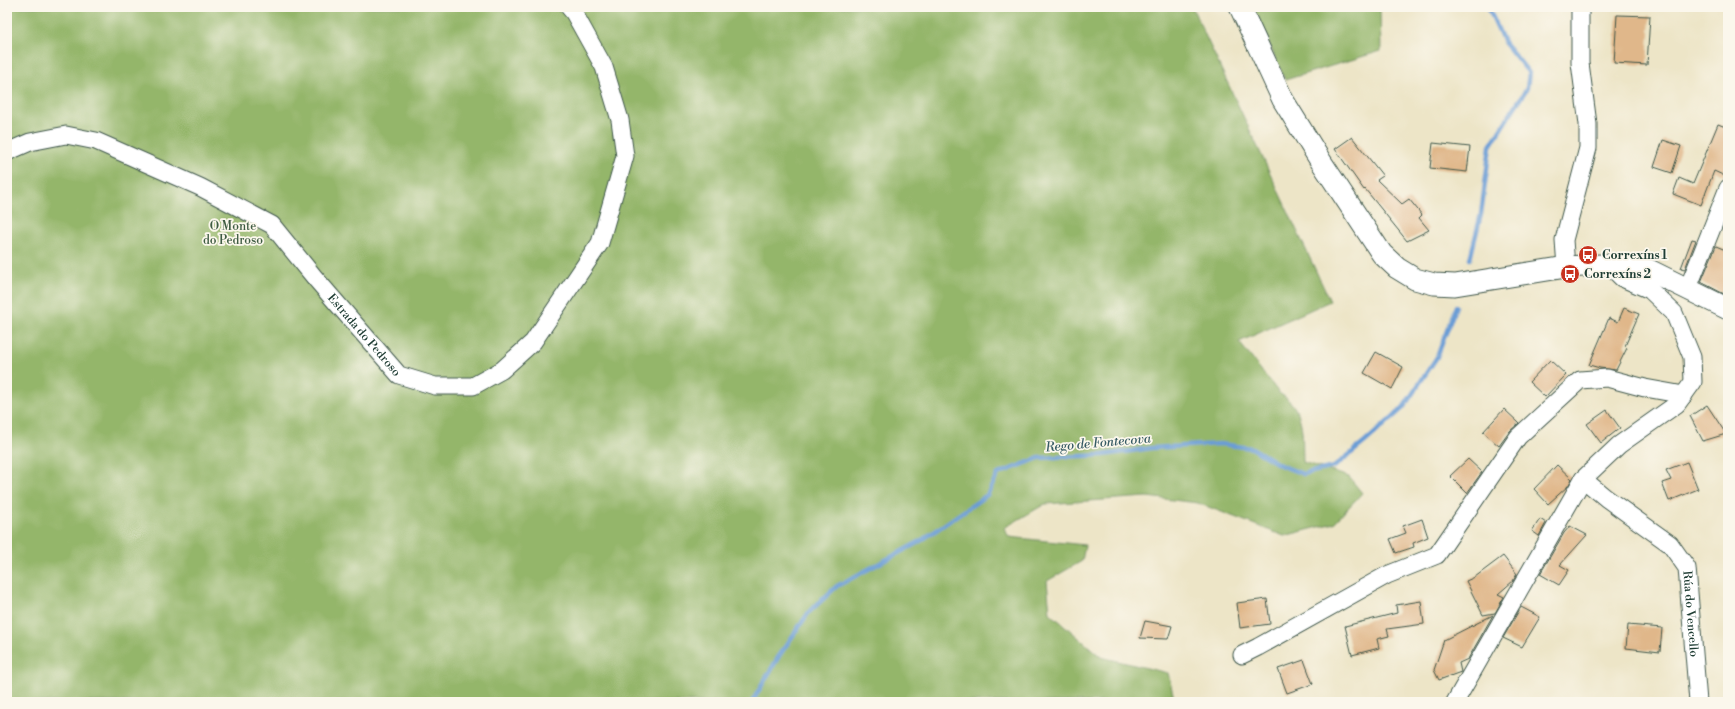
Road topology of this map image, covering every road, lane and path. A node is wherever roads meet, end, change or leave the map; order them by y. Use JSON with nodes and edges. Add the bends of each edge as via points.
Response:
{"nodes":[{"id":1,"x":569,"y":7,"type":"edge"},
{"id":2,"x":1240,"y":7,"type":"edge"},
{"id":3,"x":1580,"y":7,"type":"edge"},
{"id":4,"x":7,"y":152,"type":"edge"},
{"id":5,"x":1728,"y":188,"type":"edge"},
{"id":6,"x":1608,"y":264,"type":"junction"},
{"id":7,"x":1566,"y":267,"type":"junction"},
{"id":8,"x":1688,"y":288,"type":"junction"},
{"id":9,"x":1728,"y":309,"type":"edge"},
{"id":10,"x":1684,"y":395,"type":"junction"},
{"id":11,"x":1583,"y":479,"type":"junction"},
{"id":12,"x":1242,"y":654,"type":"dead end"},
{"id":13,"x":1455,"y":702,"type":"edge"},
{"id":14,"x":1698,"y":702,"type":"edge"}],
"edges":[{"from":1,"to":4,"type":"street","name":"Estrada do Pedroso","via":[[604,67],[620,120],[625,156],[600,244],[533,342],[502,370],[473,386],[434,386],[399,375],[272,225],[200,187],[96,141],[66,135],[30,142]]},
{"from":2,"to":7,"type":"street","via":[[1283,100],[1382,254],[1397,268],[1415,279],[1434,284],[1455,285]]},
{"from":3,"to":7,"type":"street","via":[[1580,63],[1588,124],[1588,148],[1564,240]]},
{"from":5,"to":8,"type":"street"},
{"from":6,"to":7,"type":"street"},
{"from":6,"to":8,"type":"street","via":[[1649,270]]},
{"from":6,"to":10,"type":"street","via":[[1622,278],[1650,290],[1674,314],[1692,357],[1693,382]]},
{"from":8,"to":9,"type":"street"},
{"from":10,"to":11,"type":"street","via":[[1676,404],[1619,445]]},
{"from":10,"to":12,"type":"street","via":[[1607,378],[1580,380],[1518,437],[1437,555],[1387,575]]},
{"from":11,"to":13,"type":"street"},
{"from":11,"to":14,"type":"street","name":"Rúa do Vencello","via":[[1670,544],[1687,568]]}]}
